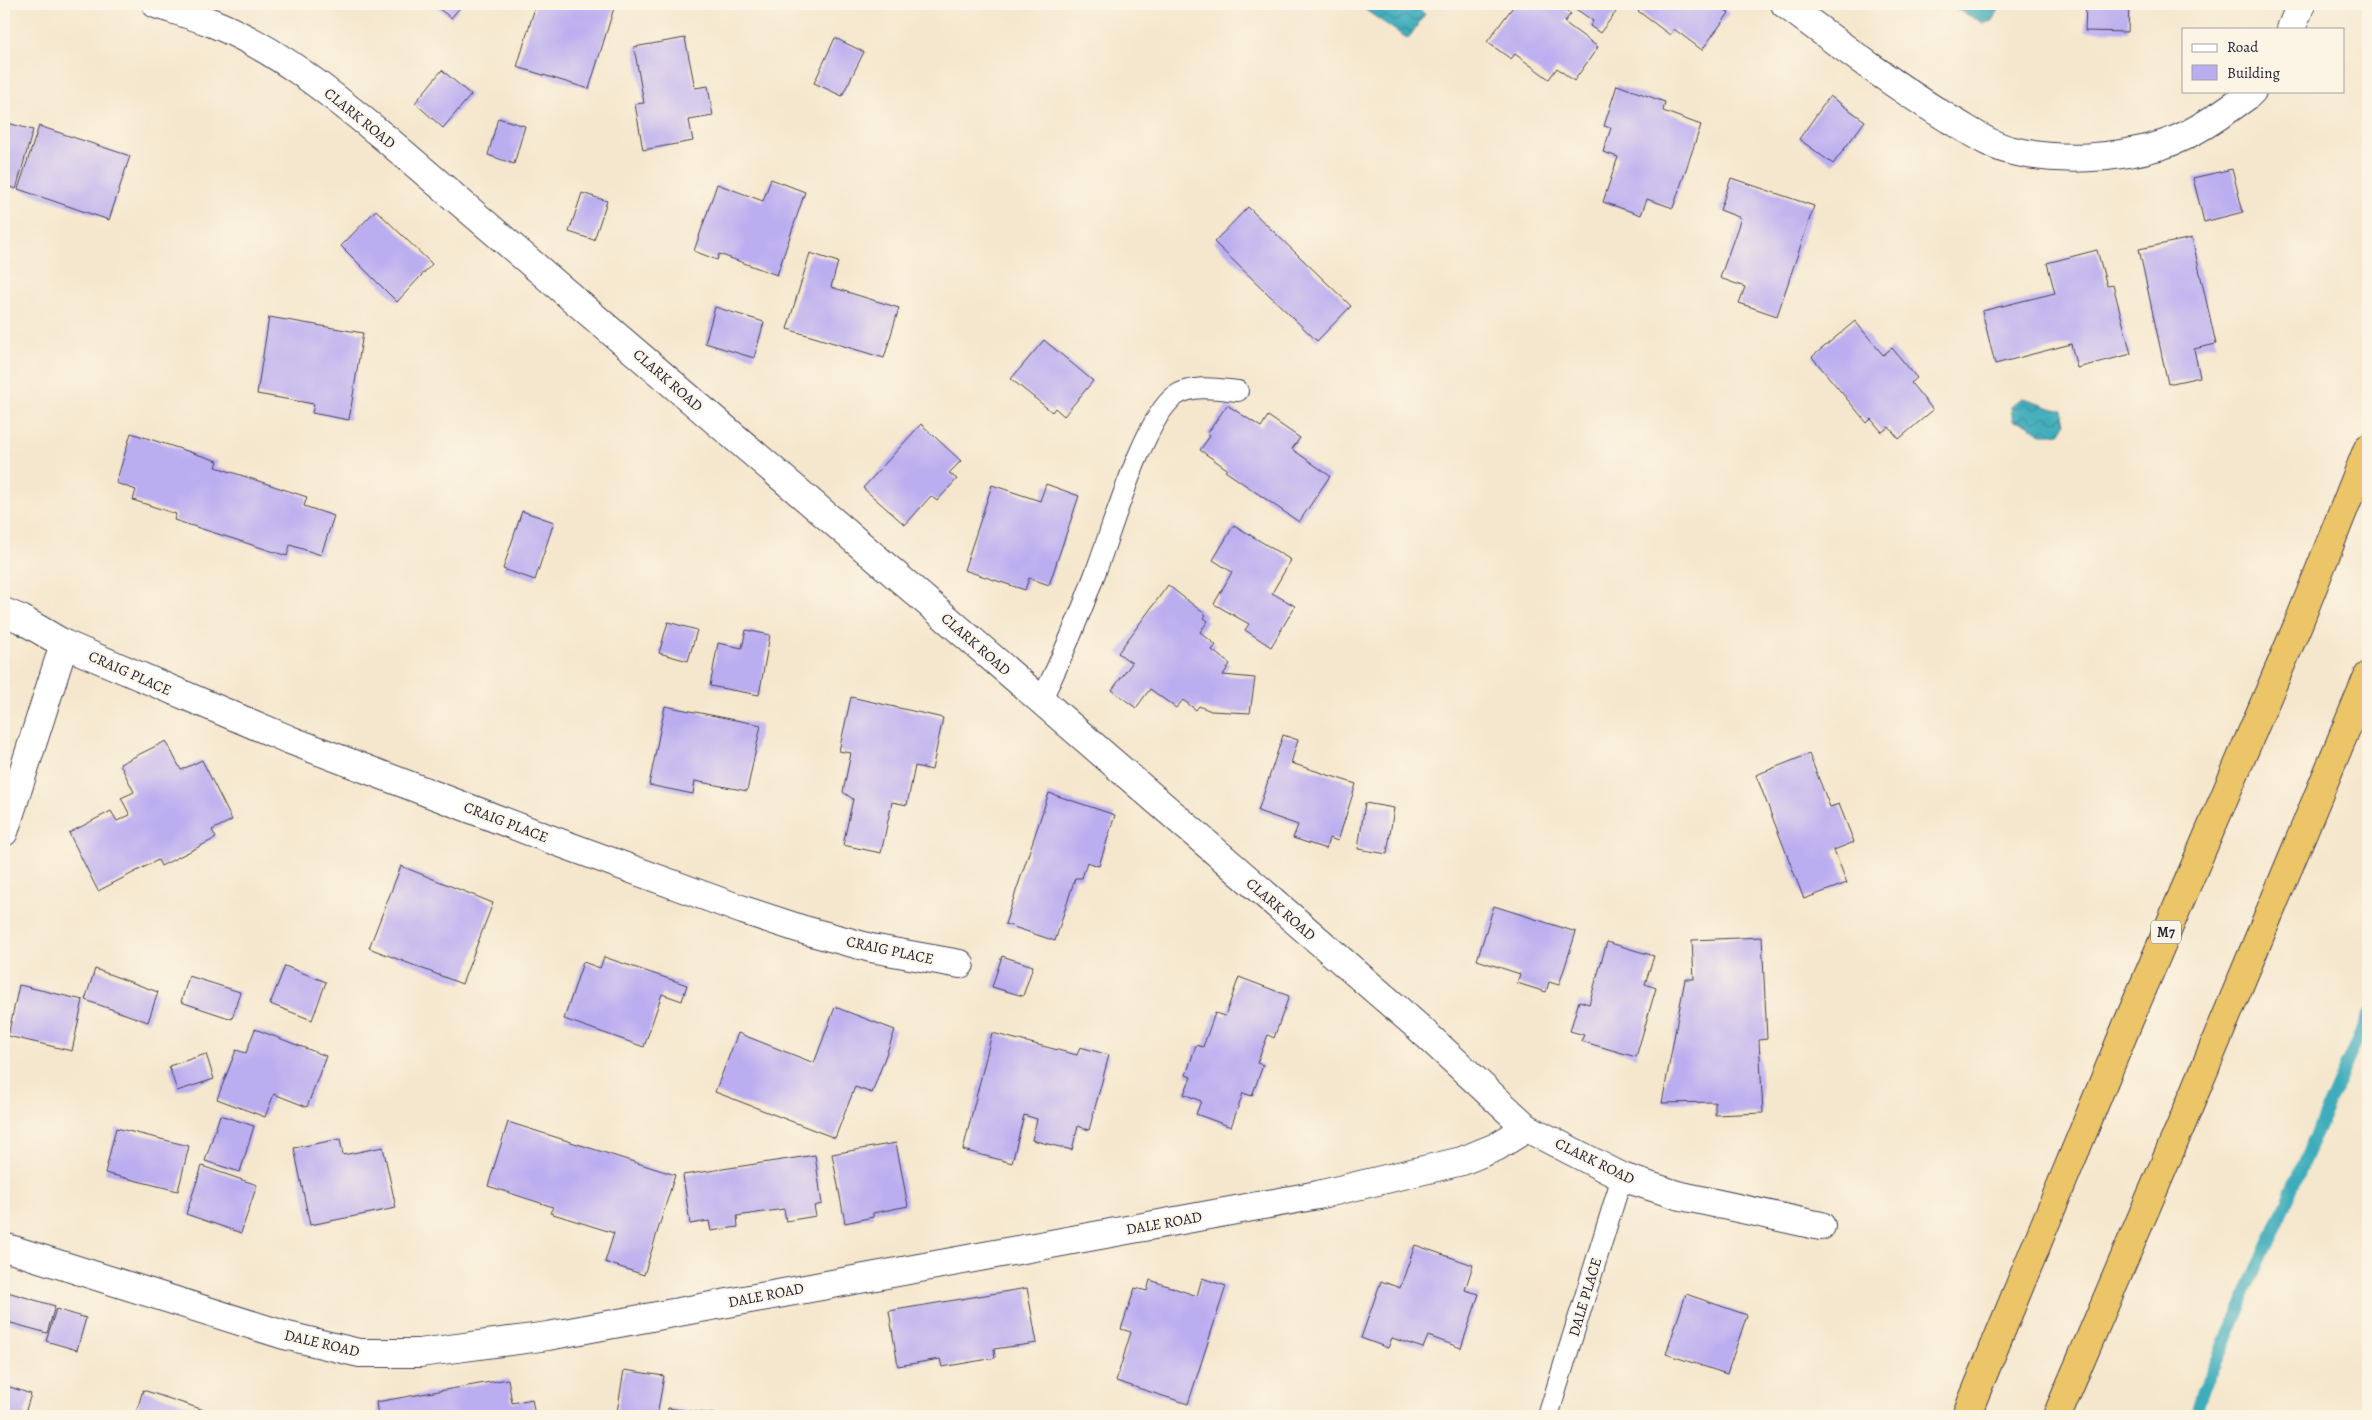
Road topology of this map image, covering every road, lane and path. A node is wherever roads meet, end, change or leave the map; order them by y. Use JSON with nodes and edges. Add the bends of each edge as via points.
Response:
{"nodes":[{"id":1,"x":156,"y":4,"type":"edge"},
{"id":2,"x":1785,"y":4,"type":"edge"},
{"id":3,"x":2302,"y":4,"type":"edge"},
{"id":4,"x":2291,"y":28,"type":"edge"},
{"id":5,"x":2251,"y":92,"type":"edge"},
{"id":6,"x":1238,"y":391,"type":"dead end"},
{"id":7,"x":2368,"y":448,"type":"edge"},
{"id":8,"x":4,"y":612,"type":"edge"},
{"id":9,"x":64,"y":644,"type":"junction"},
{"id":10,"x":2368,"y":676,"type":"edge"},
{"id":11,"x":1041,"y":701,"type":"junction"},
{"id":12,"x":4,"y":832,"type":"edge"},
{"id":13,"x":960,"y":964,"type":"dead end"},
{"id":14,"x":1527,"y":1128,"type":"junction"},
{"id":15,"x":1622,"y":1177,"type":"junction"},
{"id":16,"x":1821,"y":1226,"type":"dead end"},
{"id":17,"x":4,"y":1247,"type":"edge"},
{"id":18,"x":1548,"y":1416,"type":"edge"},
{"id":19,"x":1966,"y":1416,"type":"edge"},
{"id":20,"x":2057,"y":1416,"type":"edge"}],
"edges":[{"from":1,"to":11,"type":"street","name":"CLARK ROAD","via":[[210,22],[268,51],[317,82]]},
{"from":2,"to":5,"type":"street","via":[[1897,87],[1980,137],[2011,151],[2056,158],[2110,156],[2164,144],[2214,119]]},
{"from":3,"to":4,"type":"street"},
{"from":6,"to":11,"type":"lane","via":[[1193,390],[1176,395],[1162,407],[1121,501],[1067,646]]},
{"from":7,"to":19,"type":"highway","number":"M7","via":[[2297,627],[2127,1025]]},
{"from":8,"to":9,"type":"street","name":"CRAIG PLACE"},
{"from":9,"to":12,"type":"street"},
{"from":9,"to":13,"type":"street","name":"CRAIG PLACE","via":[[290,740],[743,910],[871,948]]},
{"from":10,"to":20,"type":"highway"},
{"from":11,"to":14,"type":"street","name":"CLARK ROAD","via":[[1417,1026]]},
{"from":14,"to":15,"type":"street","name":"CLARK ROAD"},
{"from":14,"to":17,"type":"street","name":"DALE ROAD","via":[[1496,1147],[1462,1161],[1318,1195],[548,1336],[419,1353],[359,1353],[284,1335]]},
{"from":15,"to":16,"type":"street","name":"CLARK ROAD","via":[[1677,1195]]},
{"from":15,"to":18,"type":"lane","name":"DALE PLACE"}]}
